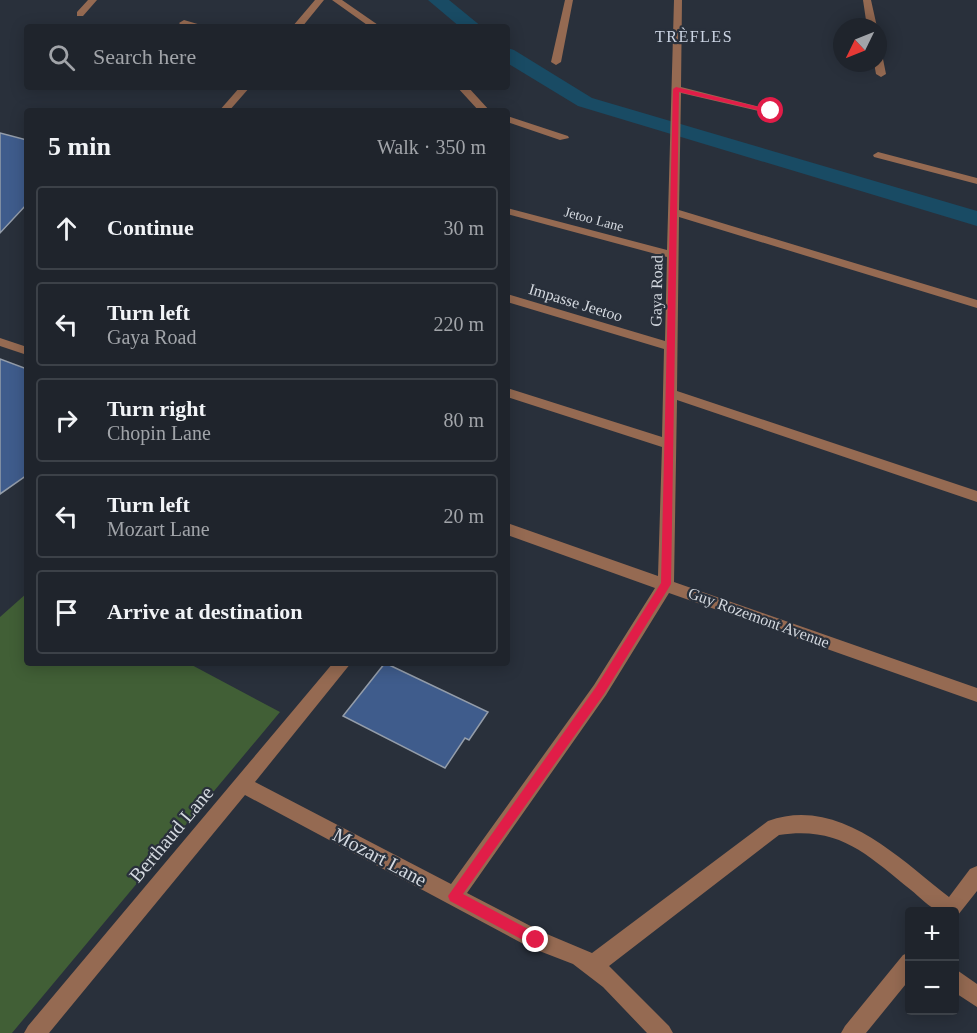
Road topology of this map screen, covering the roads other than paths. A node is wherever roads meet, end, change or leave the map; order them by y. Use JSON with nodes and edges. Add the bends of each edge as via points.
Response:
{"nodes":[{"id":1,"x":93,"y":0,"type":"edge"},
{"id":2,"x":320,"y":0,"type":"edge"},
{"id":3,"x":336,"y":0,"type":"edge"},
{"id":4,"x":569,"y":0,"type":"edge"},
{"id":5,"x":678,"y":0,"type":"edge"},
{"id":6,"x":867,"y":0,"type":"edge"},
{"id":7,"x":80,"y":14,"type":"dead end"},
{"id":8,"x":870,"y":18,"type":"edge"},
{"id":9,"x":184,"y":23,"type":"dead end"},
{"id":10,"x":188,"y":24,"type":"edge"},
{"id":11,"x":300,"y":24,"type":"edge"},
{"id":12,"x":372,"y":24,"type":"edge"},
{"id":13,"x":556,"y":62,"type":"dead end"},
{"id":14,"x":676,"y":89,"type":"junction"},
{"id":15,"x":242,"y":90,"type":"edge"},
{"id":16,"x":465,"y":90,"type":"edge"},
{"id":17,"x":227,"y":108,"type":"edge"},
{"id":18,"x":482,"y":108,"type":"edge"},
{"id":19,"x":771,"y":111,"type":"dead end"},
{"id":20,"x":510,"y":120,"type":"edge"},
{"id":21,"x":564,"y":138,"type":"dead end"},
{"id":22,"x":878,"y":155,"type":"dead end"},
{"id":23,"x":977,"y":181,"type":"edge"},
{"id":24,"x":510,"y":212,"type":"edge"},
{"id":25,"x":674,"y":212,"type":"junction"},
{"id":26,"x":673,"y":255,"type":"junction"},
{"id":27,"x":510,"y":299,"type":"edge"},
{"id":28,"x":977,"y":304,"type":"edge"},
{"id":29,"x":1,"y":344,"type":"edge"},
{"id":30,"x":671,"y":347,"type":"junction"},
{"id":31,"x":24,"y":350,"type":"edge"},
{"id":32,"x":510,"y":393,"type":"edge"},
{"id":33,"x":670,"y":393,"type":"junction"},
{"id":34,"x":669,"y":444,"type":"junction"},
{"id":35,"x":977,"y":497,"type":"edge"},
{"id":36,"x":510,"y":530,"type":"edge"},
{"id":37,"x":666,"y":584,"type":"junction"},
{"id":38,"x":340,"y":666,"type":"edge"},
{"id":39,"x":977,"y":695,"type":"edge"},
{"id":40,"x":242,"y":784,"type":"junction"},
{"id":41,"x":977,"y":874,"type":"edge"},
{"id":42,"x":454,"y":896,"type":"junction"},
{"id":43,"x":945,"y":907,"type":"edge"},
{"id":44,"x":953,"y":907,"type":"edge"},
{"id":45,"x":592,"y":966,"type":"junction"},
{"id":46,"x":905,"y":967,"type":"edge"},
{"id":47,"x":959,"y":982,"type":"edge"},
{"id":48,"x":977,"y":997,"type":"edge"},
{"id":49,"x":35,"y":1033,"type":"edge"},
{"id":50,"x":662,"y":1033,"type":"edge"},
{"id":51,"x":852,"y":1033,"type":"edge"}],
"edges":[{"from":1,"to":7,"type":"street"},
{"from":2,"to":11,"type":"street"},
{"from":3,"to":12,"type":"street"},
{"from":4,"to":13,"type":"street"},
{"from":5,"to":14,"type":"street","name":"Gaya Road"},
{"from":6,"to":8,"type":"street"},
{"from":9,"to":10,"type":"street"},
{"from":14,"to":19,"type":"street"},
{"from":14,"to":25,"type":"street","name":"Gaya Road"},
{"from":15,"to":17,"type":"street"},
{"from":16,"to":18,"type":"street"},
{"from":20,"to":21,"type":"street"},
{"from":22,"to":23,"type":"street"},
{"from":24,"to":26,"type":"street","name":"Jetoo Lane"},
{"from":25,"to":26,"type":"street","name":"Gaya Road"},
{"from":25,"to":28,"type":"street"},
{"from":26,"to":30,"type":"street","name":"Gaya Road"},
{"from":27,"to":30,"type":"street","name":"Impasse Jeetoo"},
{"from":29,"to":31,"type":"street"},
{"from":30,"to":33,"type":"street","name":"Gaya Road"},
{"from":32,"to":34,"type":"street"},
{"from":33,"to":34,"type":"street","name":"Gaya Road"},
{"from":33,"to":35,"type":"street"},
{"from":34,"to":37,"type":"street","name":"Gaya Road"},
{"from":36,"to":37,"type":"street","name":"Guy Rozemont Avenue"},
{"from":37,"to":39,"type":"street","name":"Guy Rozemont Avenue"},
{"from":37,"to":42,"type":"street","via":[[600,690]]},
{"from":38,"to":40,"type":"street","name":"Berthaud Lane"},
{"from":40,"to":42,"type":"street","name":"Mozart Lane"},
{"from":40,"to":49,"type":"street","name":"Berthaud Lane"},
{"from":41,"to":44,"type":"street"},
{"from":42,"to":45,"type":"street","name":"Mozart Lane"},
{"from":43,"to":45,"type":"street","via":[[857,838],[831,827],[775,826]]},
{"from":45,"to":50,"type":"street","name":"Mozart Lane"},
{"from":46,"to":51,"type":"street"},
{"from":47,"to":48,"type":"street"}]}
